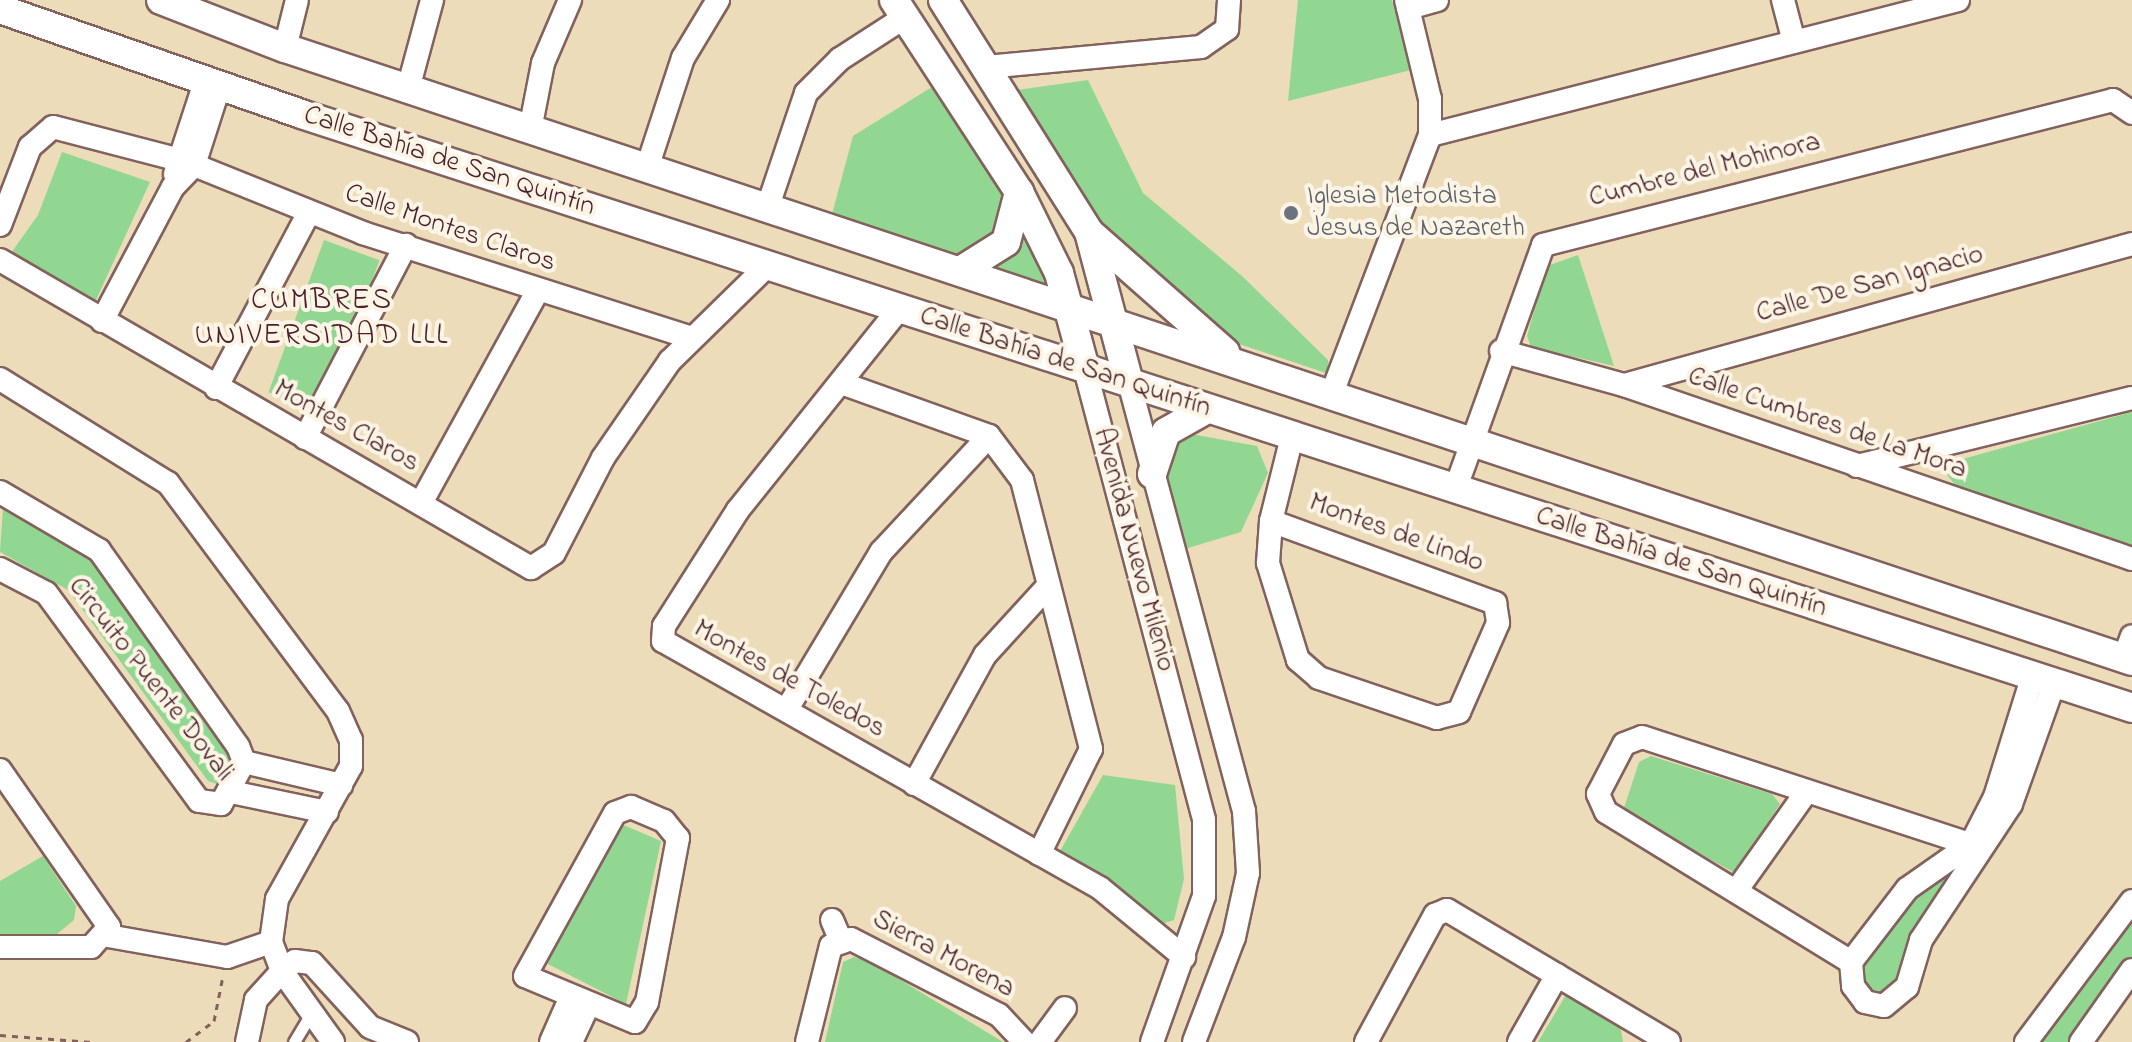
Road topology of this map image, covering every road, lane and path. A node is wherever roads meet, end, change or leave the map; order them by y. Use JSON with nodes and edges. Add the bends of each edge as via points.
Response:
{"nodes":[{"id":1,"x":161,"y":0,"type":"edge"},
{"id":2,"x":297,"y":0,"type":"edge"},
{"id":3,"x":432,"y":0,"type":"edge"},
{"id":4,"x":570,"y":0,"type":"edge"},
{"id":5,"x":718,"y":0,"type":"edge"},
{"id":6,"x":943,"y":0,"type":"edge"},
{"id":7,"x":1229,"y":0,"type":"edge"},
{"id":8,"x":1437,"y":0,"type":"edge"},
{"id":9,"x":1783,"y":0,"type":"edge"},
{"id":10,"x":1958,"y":0,"type":"edge"},
{"id":11,"x":1407,"y":4,"type":"edge"},
{"id":12,"x":0,"y":9,"type":"edge"},
{"id":13,"x":900,"y":9,"type":"edge"},
{"id":14,"x":1794,"y":42,"type":"junction"},
{"id":15,"x":285,"y":48,"type":"junction"},
{"id":16,"x":986,"y":67,"type":"junction"},
{"id":17,"x":212,"y":84,"type":"junction"},
{"id":18,"x":408,"y":89,"type":"junction"},
{"id":19,"x":2132,"y":113,"type":"edge"},
{"id":20,"x":530,"y":130,"type":"junction"},
{"id":21,"x":1430,"y":135,"type":"junction"},
{"id":22,"x":185,"y":162,"type":"junction"},
{"id":23,"x":647,"y":168,"type":"junction"},
{"id":24,"x":1019,"y":192,"type":"junction"},
{"id":25,"x":767,"y":209,"type":"junction"},
{"id":26,"x":309,"y":212,"type":"junction"},
{"id":27,"x":0,"y":225,"type":"edge"},
{"id":28,"x":1089,"y":232,"type":"junction"},
{"id":29,"x":2132,"y":244,"type":"edge"},
{"id":30,"x":406,"y":245,"type":"junction"},
{"id":31,"x":0,"y":260,"type":"edge"},
{"id":32,"x":767,"y":266,"type":"junction"},
{"id":33,"x":960,"y":271,"type":"junction"},
{"id":34,"x":538,"y":290,"type":"junction"},
{"id":35,"x":899,"y":309,"type":"junction"},
{"id":36,"x":1072,"y":310,"type":"junction"},
{"id":37,"x":1118,"y":320,"type":"junction"},
{"id":38,"x":102,"y":321,"type":"junction"},
{"id":39,"x":692,"y":338,"type":"junction"},
{"id":40,"x":1501,"y":351,"type":"junction"},
{"id":41,"x":1237,"y":363,"type":"junction"},
{"id":42,"x":1085,"y":369,"type":"junction"},
{"id":43,"x":0,"y":379,"type":"edge"},
{"id":44,"x":1129,"y":382,"type":"junction"},
{"id":45,"x":841,"y":383,"type":"junction"},
{"id":46,"x":1624,"y":385,"type":"junction"},
{"id":47,"x":216,"y":388,"type":"junction"},
{"id":48,"x":1332,"y":393,"type":"junction"},
{"id":49,"x":2132,"y":398,"type":"edge"},
{"id":50,"x":1207,"y":409,"type":"junction"},
{"id":51,"x":989,"y":436,"type":"junction"},
{"id":52,"x":1292,"y":437,"type":"junction"},
{"id":53,"x":305,"y":438,"type":"junction"},
{"id":54,"x":1471,"y":443,"type":"junction"},
{"id":55,"x":1856,"y":466,"type":"junction"},
{"id":56,"x":1152,"y":474,"type":"junction"},
{"id":57,"x":1455,"y":490,"type":"junction"},
{"id":58,"x":0,"y":492,"type":"edge"},
{"id":59,"x":421,"y":503,"type":"junction"},
{"id":60,"x":1271,"y":521,"type":"junction"},
{"id":61,"x":2132,"y":559,"type":"edge"},
{"id":62,"x":0,"y":569,"type":"edge"},
{"id":63,"x":1047,"y":587,"type":"junction"},
{"id":64,"x":2129,"y":652,"type":"edge"},
{"id":65,"x":2043,"y":679,"type":"junction"},
{"id":66,"x":2132,"y":708,"type":"edge"},
{"id":67,"x":787,"y":709,"type":"junction"},
{"id":68,"x":244,"y":762,"type":"junction"},
{"id":69,"x":4,"y":781,"type":"edge"},
{"id":70,"x":914,"y":784,"type":"junction"},
{"id":71,"x":341,"y":785,"type":"junction"},
{"id":72,"x":231,"y":792,"type":"junction"},
{"id":73,"x":1805,"y":794,"type":"junction"},
{"id":74,"x":327,"y":812,"type":"junction"},
{"id":75,"x":1977,"y":846,"type":"junction"},
{"id":76,"x":1039,"y":854,"type":"junction"},
{"id":77,"x":1736,"y":891,"type":"junction"},
{"id":78,"x":2132,"y":901,"type":"edge"},
{"id":79,"x":108,"y":936,"type":"junction"},
{"id":80,"x":271,"y":942,"type":"junction"},
{"id":81,"x":0,"y":947,"type":"edge"},
{"id":82,"x":227,"y":957,"type":"junction"},
{"id":83,"x":1184,"y":957,"type":"junction"},
{"id":84,"x":1851,"y":962,"type":"junction"},
{"id":85,"x":2132,"y":970,"type":"edge"},
{"id":86,"x":282,"y":971,"type":"junction"},
{"id":87,"x":1557,"y":975,"type":"junction"},
{"id":88,"x":579,"y":1003,"type":"junction"},
{"id":89,"x":1065,"y":1008,"type":"dead end"},
{"id":90,"x":309,"y":1017,"type":"junction"},
{"id":91,"x":1638,"y":1034,"type":"edge"},
{"id":92,"x":0,"y":1035,"type":"edge"},
{"id":93,"x":92,"y":1042,"type":"edge"},
{"id":94,"x":186,"y":1042,"type":"edge"},
{"id":95,"x":247,"y":1042,"type":"edge"},
{"id":96,"x":294,"y":1042,"type":"edge"},
{"id":97,"x":333,"y":1042,"type":"edge"},
{"id":98,"x":407,"y":1042,"type":"edge"},
{"id":99,"x":551,"y":1042,"type":"edge"},
{"id":100,"x":571,"y":1042,"type":"edge"},
{"id":101,"x":807,"y":1042,"type":"edge"},
{"id":102,"x":1024,"y":1042,"type":"edge"},
{"id":103,"x":1040,"y":1042,"type":"edge"},
{"id":104,"x":1152,"y":1042,"type":"edge"},
{"id":105,"x":1194,"y":1042,"type":"edge"},
{"id":106,"x":1366,"y":1042,"type":"edge"},
{"id":107,"x":1519,"y":1042,"type":"edge"},
{"id":108,"x":1669,"y":1042,"type":"edge"},
{"id":109,"x":2026,"y":1042,"type":"edge"},
{"id":110,"x":2081,"y":1042,"type":"edge"}],
"edges":[{"from":1,"to":15,"type":"street","name":"Calle Bahía de San Quintín"},
{"from":2,"to":15,"type":"street"},
{"from":3,"to":18,"type":"street"},
{"from":4,"to":20,"type":"street","via":[[543,63]]},
{"from":5,"to":23,"type":"street","via":[[683,58]]},
{"from":6,"to":16,"type":"street","name":"Avenida Nuevo Milenio"},
{"from":7,"to":16,"type":"street","via":[[1227,29],[1201,47]]},
{"from":8,"to":11,"type":"street"},
{"from":9,"to":14,"type":"street"},
{"from":10,"to":14,"type":"street"},
{"from":11,"to":21,"type":"street","via":[[1430,99]]},
{"from":12,"to":17,"type":"street","name":"Calle Bahía de San Quintín"},
{"from":13,"to":24,"type":"street","name":"Avenida Nuevo Milenio"},
{"from":13,"to":25,"type":"street","via":[[806,93]]},
{"from":14,"to":21,"type":"street"},
{"from":15,"to":18,"type":"street","name":"Calle Bahía de San Quintín"},
{"from":16,"to":28,"type":"street","name":"Avenida Nuevo Milenio"},
{"from":17,"to":22,"type":"street"},
{"from":17,"to":32,"type":"street","name":"Calle Bahía de San Quintín"},
{"from":18,"to":20,"type":"street","name":"Calle Bahía de San Quintín"},
{"from":19,"to":40,"type":"street","name":"Cumbre del Mohinora","via":[[2113,100],[1549,242],[1534,254]]},
{"from":20,"to":23,"type":"street","name":"Calle Bahía de San Quintín"},
{"from":21,"to":48,"type":"street"},
{"from":22,"to":26,"type":"street","name":"Calle Montes Claros"},
{"from":22,"to":27,"type":"street","name":"Calle Montes Claros","via":[[53,127],[30,147]]},
{"from":22,"to":38,"type":"street"},
{"from":23,"to":25,"type":"street","name":"Calle Bahía de San Quintín"},
{"from":24,"to":33,"type":"street","via":[[1006,242]]},
{"from":24,"to":36,"type":"street","name":"Avenida Nuevo Milenio"},
{"from":25,"to":33,"type":"street","name":"Calle Bahía de San Quintín"},
{"from":26,"to":30,"type":"street","name":"Calle Montes Claros"},
{"from":26,"to":47,"type":"street"},
{"from":28,"to":37,"type":"street","name":"Avenida Nuevo Milenio"},
{"from":28,"to":41,"type":"street"},
{"from":29,"to":46,"type":"street","name":"Calle De San Ignacio"},
{"from":30,"to":34,"type":"street","name":"Calle Montes Claros"},
{"from":30,"to":53,"type":"street"},
{"from":31,"to":38,"type":"street","name":"Montes Claros"},
{"from":32,"to":35,"type":"street","name":"Calle Bahía de San Quintín"},
{"from":32,"to":39,"type":"street"},
{"from":33,"to":36,"type":"street","name":"Calle Bahía de San Quintín"},
{"from":34,"to":39,"type":"street","name":"Calle Montes Claros"},
{"from":34,"to":59,"type":"street"},
{"from":35,"to":42,"type":"street","name":"Calle Bahía de San Quintín"},
{"from":35,"to":45,"type":"street","name":"Montes de Toledos"},
{"from":36,"to":37,"type":"street","name":"Calle Bahía de San Quintín"},
{"from":36,"to":42,"type":"street","name":"Avenida Nuevo Milenio"},
{"from":37,"to":41,"type":"street","name":"Calle Bahía de San Quintín"},
{"from":37,"to":44,"type":"street","name":"Avenida Nuevo Milenio"},
{"from":38,"to":47,"type":"street","name":"Montes Claros"},
{"from":39,"to":59,"type":"street","name":"Montes Claros","via":[[603,458],[554,553],[539,566],[521,566]]},
{"from":40,"to":46,"type":"street","name":"Calle Cumbres de La Mora"},
{"from":40,"to":54,"type":"street","name":"Cumbre del Mohinora"},
{"from":41,"to":48,"type":"street","name":"Calle Bahía de San Quintín"},
{"from":42,"to":44,"type":"street","name":"Calle Bahía de San Quintín"},
{"from":42,"to":83,"type":"street","name":"Avenida Nuevo Milenio","via":[[1204,820],[1204,896]]},
{"from":43,"to":71,"type":"street","via":[[168,483],[338,711],[351,740]]},
{"from":44,"to":50,"type":"street","name":"Calle Bahía de San Quintín"},
{"from":44,"to":56,"type":"street","name":"Avenida Nuevo Milenio"},
{"from":45,"to":51,"type":"street"},
{"from":45,"to":67,"type":"street","name":"Montes de Toledos","via":[[738,510],[663,632],[673,651]]},
{"from":46,"to":55,"type":"street","name":"Calle Cumbres de La Mora"},
{"from":47,"to":53,"type":"street","name":"Montes Claros"},
{"from":48,"to":54,"type":"street","name":"Calle Bahía de San Quintín"},
{"from":49,"to":55,"type":"street"},
{"from":50,"to":52,"type":"street","name":"Calle Bahía de San Quintín"},
{"from":50,"to":56,"type":"street","via":[[1166,432]]},
{"from":51,"to":63,"type":"street","via":[[1022,480]]},
{"from":51,"to":67,"type":"street","via":[[881,552]]},
{"from":52,"to":57,"type":"street","name":"Calle Bahía de San Quintín"},
{"from":52,"to":60,"type":"street","name":"Montes de Lindo"},
{"from":53,"to":59,"type":"street","name":"Montes Claros"},
{"from":54,"to":57,"type":"street","name":"Cumbre del Mohinora"},
{"from":54,"to":64,"type":"street","name":"Calle Bahía de San Quintín"},
{"from":55,"to":61,"type":"street","name":"Calle Cumbres de La Mora"},
{"from":56,"to":105,"type":"street","name":"Avenida Nuevo Milenio","via":[[1244,811],[1242,899]]},
{"from":57,"to":65,"type":"street","name":"Calle Bahía de San Quintín"},
{"from":58,"to":68,"type":"street","name":"Circuito Puente Dovali","via":[[99,550]]},
{"from":60,"to":60,"type":"street","name":"Montes de Lindo","via":[[1268,563],[1303,667],[1437,718],[1459,712],[1498,623],[1495,603]]},
{"from":62,"to":72,"type":"street","name":"Circuito Puente Dovali","via":[[46,593],[67,616],[199,801],[209,807]]},
{"from":63,"to":70,"type":"street","via":[[985,655]]},
{"from":63,"to":76,"type":"street","via":[[1091,749]]},
{"from":65,"to":66,"type":"street","name":"Calle Bahía de San Quintín"},
{"from":65,"to":75,"type":"street"},
{"from":67,"to":70,"type":"street","name":"Montes de Toledos"},
{"from":68,"to":71,"type":"street"},
{"from":68,"to":72,"type":"street","name":"Circuito Puente Dovali"},
{"from":69,"to":79,"type":"street","via":[[109,927]]},
{"from":70,"to":76,"type":"street","name":"Montes de Toledos"},
{"from":71,"to":74,"type":"street"},
{"from":72,"to":74,"type":"street"},
{"from":73,"to":75,"type":"street"},
{"from":73,"to":77,"type":"street"},
{"from":73,"to":77,"type":"street","via":[[1642,737],[1624,744],[1598,794],[1602,807]]},
{"from":74,"to":80,"type":"street","via":[[277,899]]},
{"from":75,"to":84,"type":"street","via":[[1907,889]]},
{"from":75,"to":84,"type":"street","via":[[1921,940],[1900,997],[1884,1006],[1865,1002],[1853,986]]},
{"from":76,"to":83,"type":"street","name":"Montes de Toledos","via":[[1100,888]]},
{"from":77,"to":84,"type":"street"},
{"from":78,"to":109,"type":"street"},
{"from":79,"to":81,"type":"street","via":[[91,947]]},
{"from":79,"to":82,"type":"street"},
{"from":80,"to":82,"type":"street"},
{"from":80,"to":86,"type":"street"},
{"from":82,"to":94,"type":"path","via":[[214,1021]]},
{"from":83,"to":104,"type":"street","name":"Avenida Nuevo Milenio"},
{"from":85,"to":110,"type":"street"},
{"from":86,"to":90,"type":"street"},
{"from":86,"to":95,"type":"street","via":[[256,1000]]},
{"from":86,"to":98,"type":"street","via":[[295,961],[312,963],[370,1027]]},
{"from":87,"to":91,"type":"street"},
{"from":87,"to":106,"type":"street","via":[[1443,910]]},
{"from":87,"to":107,"type":"street"},
{"from":88,"to":88,"type":"street","via":[[530,980],[525,969],[622,807],[664,821],[678,838],[647,1002],[635,1022]]},
{"from":88,"to":99,"type":"street"},
{"from":88,"to":100,"type":"street"},
{"from":89,"to":103,"type":"street"},
{"from":90,"to":96,"type":"lane"},
{"from":90,"to":97,"type":"street"},
{"from":91,"to":108,"type":"street"},
{"from":92,"to":93,"type":"path"},
{"from":101,"to":102,"type":"street","name":"Sierra Morena","via":[[836,930],[999,1015]]}]}
